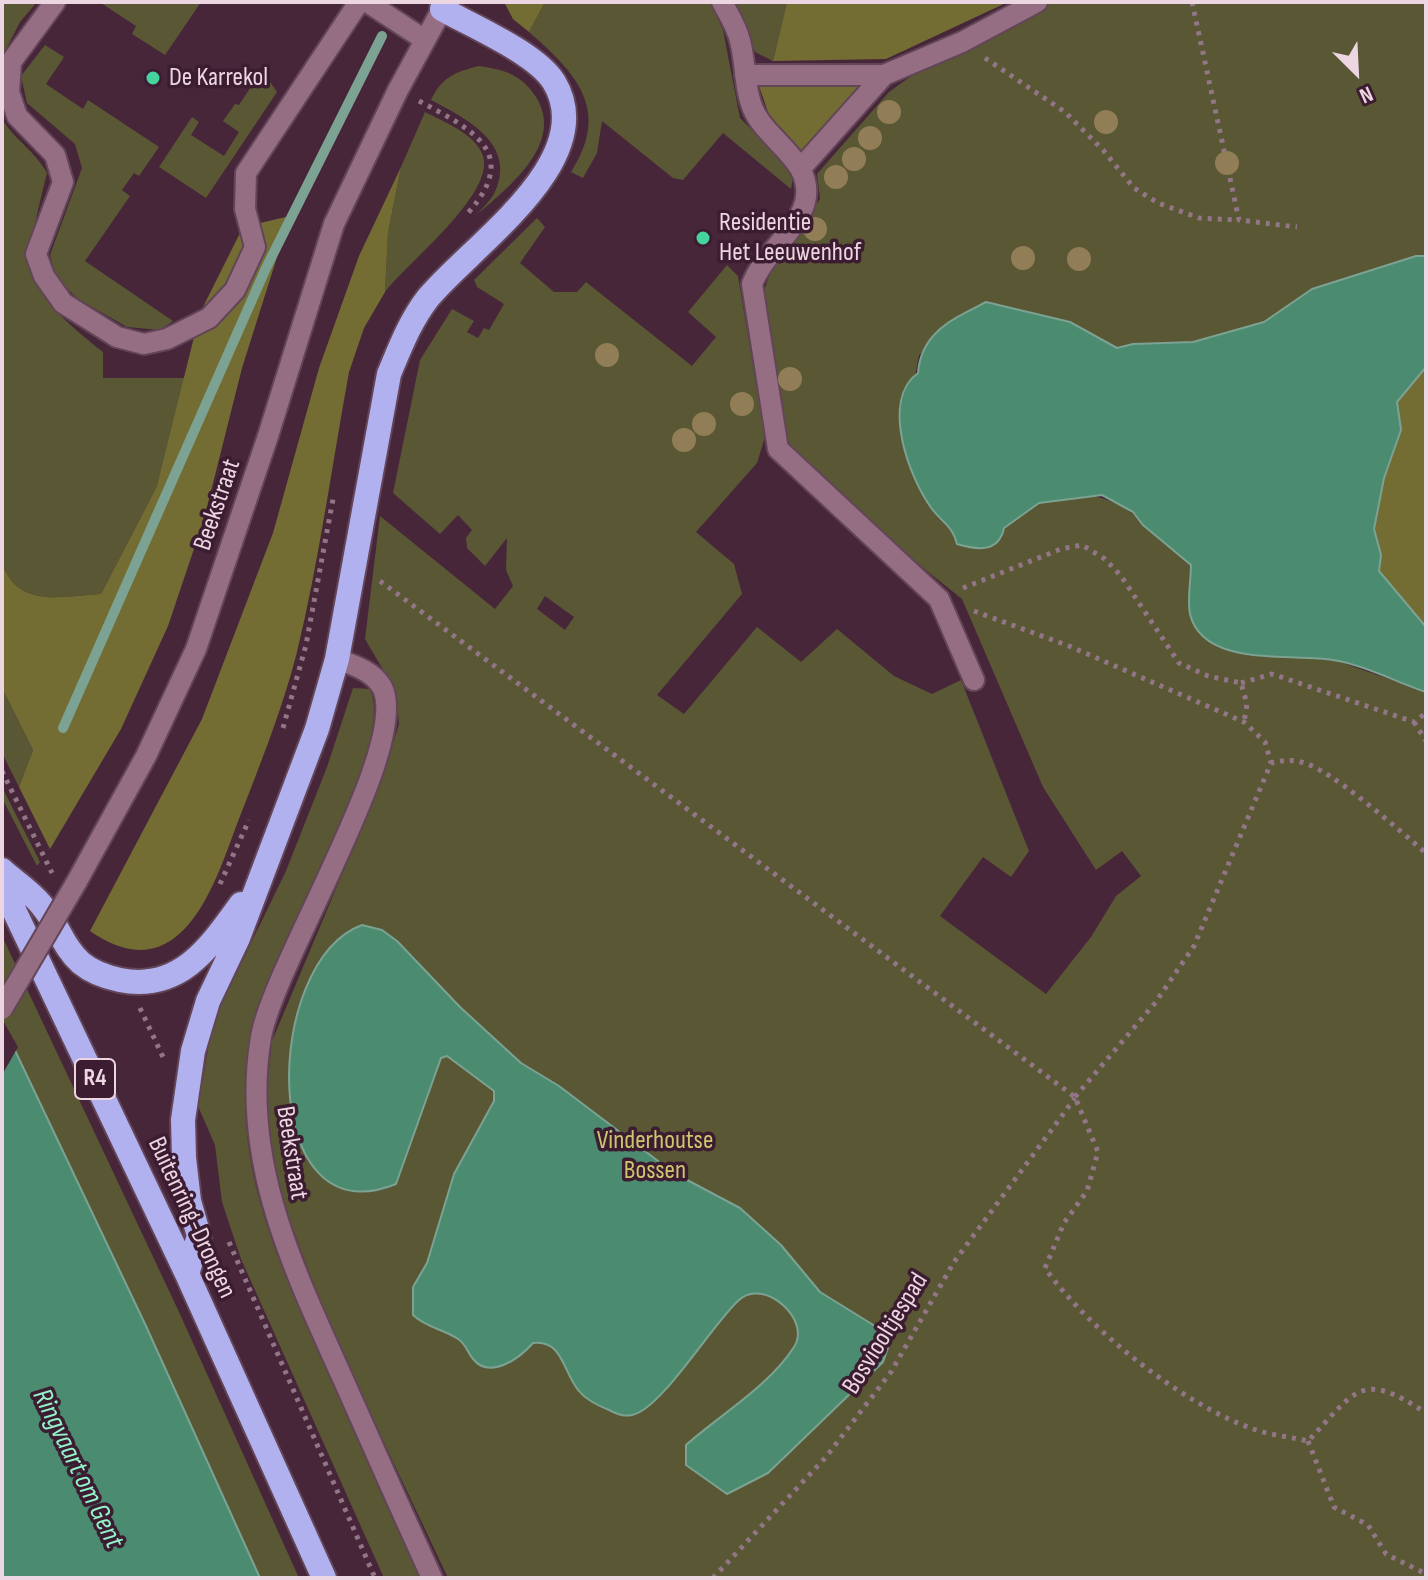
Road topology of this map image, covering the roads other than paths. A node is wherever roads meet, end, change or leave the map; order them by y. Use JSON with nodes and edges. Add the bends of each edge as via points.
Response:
{"nodes":[{"id":1,"x":55,"y":2,"type":"edge"},
{"id":2,"x":359,"y":2,"type":"edge"},
{"id":3,"x":367,"y":2,"type":"edge"},
{"id":4,"x":722,"y":2,"type":"edge"},
{"id":5,"x":1037,"y":2,"type":"edge"},
{"id":6,"x":444,"y":5,"type":"edge"},
{"id":7,"x":425,"y":40,"type":"junction"},
{"id":8,"x":745,"y":75,"type":"junction"},
{"id":9,"x":884,"y":75,"type":"junction"},
{"id":10,"x":801,"y":168,"type":"junction"},
{"id":11,"x":337,"y":659,"type":"junction"},
{"id":12,"x":974,"y":680,"type":"dead end"},
{"id":13,"x":2,"y":870,"type":"edge"},
{"id":14,"x":256,"y":884,"type":"junction"},
{"id":15,"x":2,"y":885,"type":"edge"},
{"id":16,"x":2,"y":1009,"type":"edge"},
{"id":17,"x":187,"y":1274,"type":"junction"},
{"id":18,"x":324,"y":1578,"type":"edge"},
{"id":19,"x":432,"y":1578,"type":"edge"}],
"edges":[{"from":1,"to":2,"type":"street","via":[[11,62],[9,92],[17,116],[55,155],[63,182],[36,254],[63,303],[117,337],[144,344],[209,318],[235,290],[255,247],[245,209],[246,173]]},
{"from":3,"to":7,"type":"street"},
{"from":4,"to":8,"type":"street","via":[[740,41]]},
{"from":5,"to":9,"type":"street"},
{"from":6,"to":7,"type":"street","name":"Beekstraat"},
{"from":6,"to":11,"type":"highway","via":[[527,57],[553,81],[563,105],[564,134],[556,158],[528,197],[457,264],[404,337],[389,374]]},
{"from":7,"to":16,"type":"street","name":"Beekstraat","bridge":true,"via":[[334,224],[196,649],[146,756]]},
{"from":8,"to":9,"type":"street"},
{"from":8,"to":10,"type":"street","via":[[753,109]]},
{"from":9,"to":10,"type":"street"},
{"from":10,"to":12,"type":"street","via":[[807,183],[805,203],[796,222],[760,263],[752,284],[778,449],[939,599]]},
{"from":11,"to":14,"type":"highway","via":[[287,812]]},
{"from":11,"to":19,"type":"street","name":"Beekstraat","via":[[370,673],[382,687],[388,707],[382,742],[338,856],[277,985],[262,1035],[255,1090],[259,1144],[270,1204],[295,1272]]},
{"from":13,"to":14,"type":"highway","via":[[43,907],[82,964],[103,977],[140,982],[161,981],[196,961]]},
{"from":14,"to":17,"type":"highway","via":[[193,1051],[183,1120],[184,1158],[199,1236]]},
{"from":15,"to":17,"type":"highway","name":"Buitenring-Drongen","number":"R4"},
{"from":17,"to":18,"type":"highway","name":"Buitenring-Drongen","number":"R4"}]}
